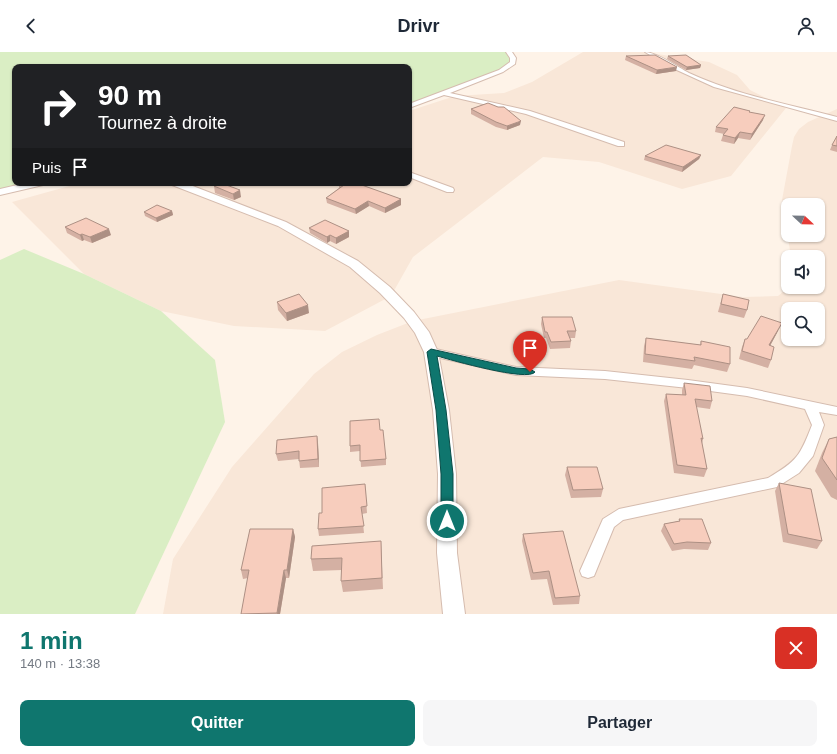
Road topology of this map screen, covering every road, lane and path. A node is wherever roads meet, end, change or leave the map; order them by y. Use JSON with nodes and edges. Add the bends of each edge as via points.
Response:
{"nodes":[{"id":1,"x":509,"y":52,"type":"edge"},
{"id":2,"x":648,"y":52,"type":"edge"},
{"id":3,"x":444,"y":93,"type":"junction"},
{"id":4,"x":412,"y":105,"type":"edge"},
{"id":5,"x":837,"y":119,"type":"edge"},
{"id":6,"x":621,"y":144,"type":"dead end"},
{"id":7,"x":412,"y":175,"type":"edge"},
{"id":8,"x":26,"y":186,"type":"edge"},
{"id":9,"x":184,"y":186,"type":"edge"},
{"id":10,"x":450,"y":190,"type":"dead end"},
{"id":11,"x":0,"y":192,"type":"edge"},
{"id":12,"x":431,"y":352,"type":"junction"},
{"id":13,"x":810,"y":405,"type":"junction"},
{"id":14,"x":837,"y":411,"type":"edge"},
{"id":15,"x":588,"y":570,"type":"dead end"},
{"id":16,"x":454,"y":614,"type":"edge"}],
"edges":[{"from":1,"to":3,"type":"street","via":[[514,60],[511,66]]},
{"from":2,"to":5,"type":"street","via":[[678,70],[710,84]]},
{"from":3,"to":4,"type":"street"},
{"from":3,"to":6,"type":"street","via":[[528,112]]},
{"from":7,"to":10,"type":"street"},
{"from":8,"to":11,"type":"street"},
{"from":9,"to":12,"type":"street","via":[[282,224],[354,264],[385,290],[409,315],[422,332]]},
{"from":12,"to":13,"type":"street","via":[[516,372],[605,375],[688,384],[747,392]]},
{"from":12,"to":16,"type":"street","via":[[441,410],[447,474],[447,553]]},
{"from":13,"to":14,"type":"street"},
{"from":13,"to":15,"type":"street","via":[[818,425],[808,452],[794,469],[772,483],[619,515],[608,523]]}]}
